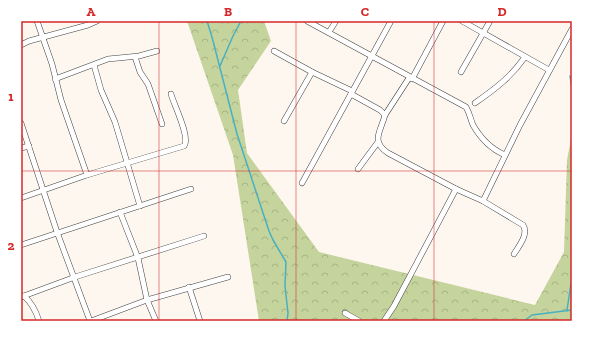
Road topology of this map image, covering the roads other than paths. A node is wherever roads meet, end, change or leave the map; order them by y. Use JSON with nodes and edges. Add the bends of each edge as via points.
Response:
{"nodes":[{"id":1,"x":37,"y":21,"type":"edge"},
{"id":2,"x":97,"y":21,"type":"edge"},
{"id":3,"x":336,"y":21,"type":"edge"},
{"id":4,"x":391,"y":21,"type":"edge"},
{"id":5,"x":443,"y":21,"type":"edge"},
{"id":6,"x":462,"y":21,"type":"edge"},
{"id":7,"x":490,"y":21,"type":"edge"},
{"id":8,"x":309,"y":22,"type":"edge"},
{"id":9,"x":572,"y":30,"type":"edge"},
{"id":10,"x":329,"y":32,"type":"junction"},
{"id":11,"x":484,"y":33,"type":"junction"},
{"id":12,"x":43,"y":37,"type":"junction"},
{"id":13,"x":21,"y":45,"type":"edge"},
{"id":14,"x":157,"y":51,"type":"dead end"},
{"id":15,"x":274,"y":51,"type":"dead end"},
{"id":16,"x":371,"y":56,"type":"junction"},
{"id":17,"x":135,"y":57,"type":"junction"},
{"id":18,"x":525,"y":57,"type":"junction"},
{"id":19,"x":94,"y":65,"type":"junction"},
{"id":20,"x":549,"y":70,"type":"junction"},
{"id":21,"x":312,"y":72,"type":"junction"},
{"id":22,"x":461,"y":72,"type":"dead end"},
{"id":23,"x":411,"y":78,"type":"junction"},
{"id":24,"x":56,"y":79,"type":"junction"},
{"id":25,"x":351,"y":93,"type":"junction"},
{"id":26,"x":171,"y":94,"type":"dead end"},
{"id":27,"x":475,"y":103,"type":"dead end"},
{"id":28,"x":385,"y":115,"type":"junction"},
{"id":29,"x":284,"y":121,"type":"dead end"},
{"id":30,"x":21,"y":123,"type":"edge"},
{"id":31,"x":162,"y":124,"type":"dead end"},
{"id":32,"x":378,"y":142,"type":"junction"},
{"id":33,"x":29,"y":146,"type":"junction"},
{"id":34,"x":21,"y":148,"type":"edge"},
{"id":35,"x":505,"y":155,"type":"junction"},
{"id":36,"x":128,"y":164,"type":"junction"},
{"id":37,"x":358,"y":169,"type":"dead end"},
{"id":38,"x":87,"y":175,"type":"junction"},
{"id":39,"x":302,"y":183,"type":"dead end"},
{"id":40,"x":191,"y":189,"type":"dead end"},
{"id":41,"x":456,"y":189,"type":"junction"},
{"id":42,"x":43,"y":190,"type":"junction"},
{"id":43,"x":21,"y":198,"type":"edge"},
{"id":44,"x":483,"y":201,"type":"junction"},
{"id":45,"x":140,"y":206,"type":"junction"},
{"id":46,"x":120,"y":212,"type":"junction"},
{"id":47,"x":57,"y":232,"type":"junction"},
{"id":48,"x":204,"y":236,"type":"dead end"},
{"id":49,"x":21,"y":245,"type":"edge"},
{"id":50,"x":514,"y":254,"type":"dead end"},
{"id":51,"x":138,"y":258,"type":"junction"},
{"id":52,"x":75,"y":277,"type":"junction"},
{"id":53,"x":228,"y":277,"type":"dead end"},
{"id":54,"x":189,"y":287,"type":"junction"},
{"id":55,"x":22,"y":296,"type":"edge"},
{"id":56,"x":147,"y":300,"type":"junction"},
{"id":57,"x":345,"y":313,"type":"dead end"},
{"id":58,"x":39,"y":321,"type":"edge"},
{"id":59,"x":91,"y":321,"type":"edge"},
{"id":60,"x":156,"y":321,"type":"edge"},
{"id":61,"x":200,"y":321,"type":"edge"},
{"id":62,"x":359,"y":321,"type":"edge"},
{"id":63,"x":384,"y":321,"type":"edge"}],
"edges":[{"from":1,"to":12,"type":"street"},
{"from":2,"to":12,"type":"street"},
{"from":3,"to":10,"type":"street"},
{"from":4,"to":16,"type":"street"},
{"from":5,"to":23,"type":"street"},
{"from":6,"to":11,"type":"street"},
{"from":7,"to":11,"type":"street"},
{"from":8,"to":10,"type":"street"},
{"from":9,"to":20,"type":"street"},
{"from":10,"to":16,"type":"street"},
{"from":11,"to":18,"type":"street"},
{"from":11,"to":22,"type":"street"},
{"from":12,"to":13,"type":"street"},
{"from":12,"to":24,"type":"street"},
{"from":14,"to":17,"type":"street"},
{"from":15,"to":21,"type":"street"},
{"from":16,"to":23,"type":"street"},
{"from":16,"to":25,"type":"street"},
{"from":17,"to":19,"type":"street","via":[[108,59]]},
{"from":17,"to":31,"type":"street"},
{"from":18,"to":20,"type":"street"},
{"from":18,"to":27,"type":"street","via":[[509,77]]},
{"from":19,"to":24,"type":"street"},
{"from":19,"to":36,"type":"street"},
{"from":20,"to":35,"type":"street"},
{"from":21,"to":25,"type":"street"},
{"from":21,"to":29,"type":"street"},
{"from":23,"to":28,"type":"street"},
{"from":23,"to":35,"type":"street","via":[[466,107],[484,140],[494,151]]},
{"from":24,"to":38,"type":"street"},
{"from":25,"to":28,"type":"street"},
{"from":25,"to":39,"type":"street"},
{"from":26,"to":36,"type":"street","via":[[186,134],[186,144]]},
{"from":28,"to":32,"type":"street","via":[[378,134]]},
{"from":30,"to":33,"type":"street"},
{"from":32,"to":37,"type":"street"},
{"from":32,"to":41,"type":"street","via":[[384,150]]},
{"from":33,"to":34,"type":"street"},
{"from":33,"to":42,"type":"street"},
{"from":35,"to":44,"type":"street"},
{"from":36,"to":38,"type":"street"},
{"from":36,"to":45,"type":"street"},
{"from":38,"to":42,"type":"street"},
{"from":40,"to":45,"type":"street"},
{"from":41,"to":44,"type":"street"},
{"from":41,"to":63,"type":"street"},
{"from":42,"to":43,"type":"street"},
{"from":42,"to":47,"type":"street"},
{"from":44,"to":50,"type":"street","via":[[525,228],[526,233]]},
{"from":45,"to":46,"type":"street"},
{"from":46,"to":47,"type":"street"},
{"from":46,"to":51,"type":"street"},
{"from":47,"to":49,"type":"street"},
{"from":47,"to":52,"type":"street"},
{"from":48,"to":51,"type":"street"},
{"from":51,"to":52,"type":"street"},
{"from":51,"to":56,"type":"street"},
{"from":52,"to":55,"type":"street"},
{"from":52,"to":59,"type":"street"},
{"from":53,"to":54,"type":"street"},
{"from":54,"to":56,"type":"street"},
{"from":54,"to":61,"type":"street"},
{"from":55,"to":58,"type":"street","via":[[30,301]]},
{"from":56,"to":59,"type":"street"},
{"from":56,"to":60,"type":"street"},
{"from":57,"to":62,"type":"street"}]}
